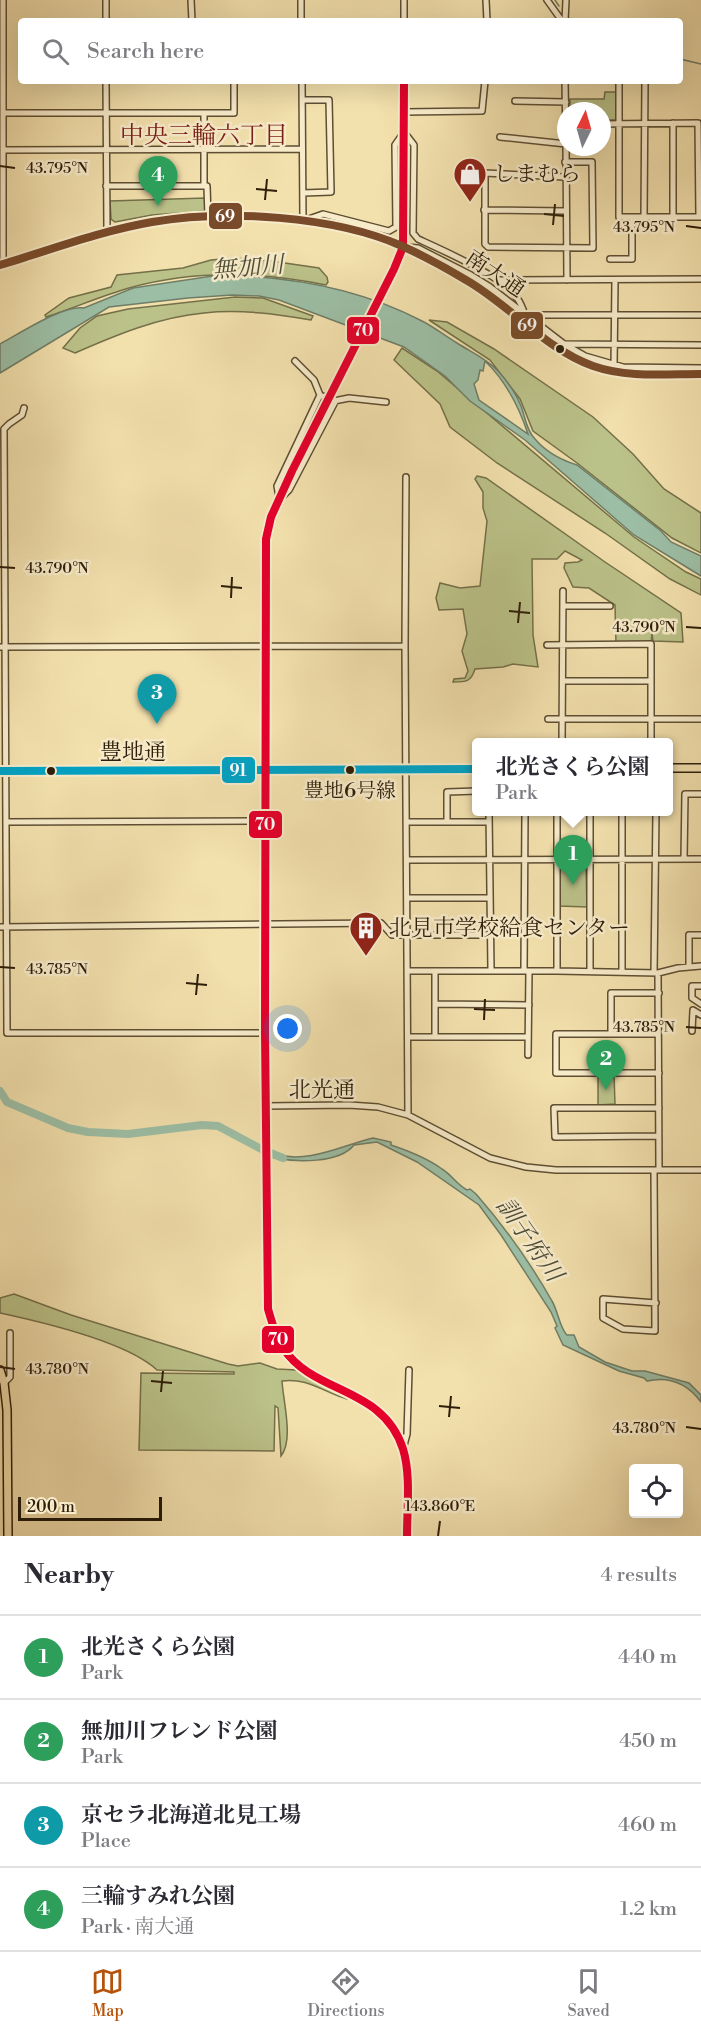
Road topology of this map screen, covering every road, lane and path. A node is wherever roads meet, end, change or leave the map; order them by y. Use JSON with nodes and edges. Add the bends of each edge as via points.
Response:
{"nodes":[{"id":1,"x":3,"y":0,"type":"edge"},
{"id":2,"x":106,"y":0,"type":"edge"},
{"id":3,"x":191,"y":0,"type":"edge"},
{"id":4,"x":300,"y":0,"type":"edge"},
{"id":5,"x":404,"y":0,"type":"edge"},
{"id":6,"x":486,"y":0,"type":"edge"},
{"id":7,"x":547,"y":0,"type":"edge"},
{"id":8,"x":566,"y":0,"type":"edge"},
{"id":9,"x":106,"y":18,"type":"edge"},
{"id":10,"x":192,"y":18,"type":"edge"},
{"id":11,"x":301,"y":18,"type":"edge"},
{"id":12,"x":404,"y":18,"type":"edge"},
{"id":13,"x":487,"y":18,"type":"edge"},
{"id":14,"x":562,"y":18,"type":"edge"},
{"id":15,"x":564,"y":18,"type":"edge"},
{"id":16,"x":2,"y":45,"type":"edge"},
{"id":17,"x":2,"y":74,"type":"edge"},
{"id":18,"x":106,"y":84,"type":"edge"},
{"id":19,"x":234,"y":84,"type":"edge"},
{"id":20,"x":302,"y":84,"type":"edge"},
{"id":21,"x":404,"y":84,"type":"edge"},
{"id":22,"x":485,"y":84,"type":"edge"},
{"id":23,"x":566,"y":84,"type":"edge"},
{"id":24,"x":619,"y":84,"type":"edge"},
{"id":25,"x":645,"y":84,"type":"edge"},
{"id":26,"x":302,"y":100,"type":"junction"},
{"id":27,"x":515,"y":101,"type":"dead end"},
{"id":28,"x":566,"y":102,"type":"joint"},
{"id":29,"x":2,"y":104,"type":"edge"},
{"id":30,"x":404,"y":112,"type":"junction"},
{"id":31,"x":3,"y":113,"type":"junction"},
{"id":32,"x":106,"y":113,"type":"junction"},
{"id":33,"x":204,"y":113,"type":"junction"},
{"id":34,"x":611,"y":123,"type":"edge"},
{"id":35,"x":619,"y":123,"type":"junction"},
{"id":36,"x":645,"y":123,"type":"junction"},
{"id":37,"x":673,"y":123,"type":"junction"},
{"id":38,"x":404,"y":132,"type":"junction"},
{"id":39,"x":500,"y":137,"type":"dead end"},
{"id":40,"x":204,"y":149,"type":"junction"},
{"id":41,"x":302,"y":149,"type":"junction"},
{"id":42,"x":3,"y":150,"type":"junction"},
{"id":43,"x":106,"y":150,"type":"junction"},
{"id":44,"x":565,"y":162,"type":"junction"},
{"id":45,"x":2,"y":167,"type":"edge"},
{"id":46,"x":565,"y":177,"type":"junction"},
{"id":47,"x":106,"y":186,"type":"junction"},
{"id":48,"x":204,"y":186,"type":"junction"},
{"id":49,"x":303,"y":193,"type":"junction"},
{"id":50,"x":2,"y":201,"type":"edge"},
{"id":51,"x":484,"y":210,"type":"junction"},
{"id":52,"x":565,"y":211,"type":"junction"},
{"id":53,"x":208,"y":217,"type":"junction"},
{"id":54,"x":632,"y":217,"type":"junction"},
{"id":55,"x":644,"y":217,"type":"junction"},
{"id":56,"x":673,"y":217,"type":"junction"},
{"id":57,"x":700,"y":217,"type":"edge"},
{"id":58,"x":303,"y":221,"type":"junction"},
{"id":59,"x":107,"y":232,"type":"junction"},
{"id":60,"x":403,"y":247,"type":"junction"},
{"id":61,"x":566,"y":249,"type":"junction"},
{"id":62,"x":610,"y":259,"type":"dead end"},
{"id":63,"x":2,"y":265,"type":"edge"},
{"id":64,"x":701,"y":279,"type":"edge"},
{"id":65,"x":497,"y":280,"type":"junction"},
{"id":66,"x":567,"y":280,"type":"junction"},
{"id":67,"x":615,"y":280,"type":"junction"},
{"id":68,"x":615,"y":315,"type":"junction"},
{"id":69,"x":701,"y":315,"type":"edge"},
{"id":70,"x":522,"y":316,"type":"junction"},
{"id":71,"x":564,"y":344,"type":"junction"},
{"id":72,"x":614,"y":345,"type":"junction"},
{"id":73,"x":701,"y":345,"type":"edge"},
{"id":74,"x":295,"y":361,"type":"dead end"},
{"id":75,"x":701,"y":368,"type":"edge"},
{"id":76,"x":614,"y":369,"type":"junction"},
{"id":77,"x":701,"y":374,"type":"edge"},
{"id":78,"x":386,"y":402,"type":"dead end"},
{"id":79,"x":24,"y":408,"type":"dead end"},
{"id":80,"x":406,"y":477,"type":"dead end"},
{"id":81,"x":279,"y":499,"type":"junction"},
{"id":82,"x":563,"y":591,"type":"dead end"},
{"id":83,"x":563,"y":606,"type":"junction"},
{"id":84,"x":610,"y":606,"type":"dead end"},
{"id":85,"x":562,"y":644,"type":"junction"},
{"id":86,"x":548,"y":645,"type":"dead end"},
{"id":87,"x":265,"y":646,"type":"junction"},
{"id":88,"x":405,"y":646,"type":"junction"},
{"id":89,"x":2,"y":647,"type":"edge"},
{"id":90,"x":563,"y":681,"type":"junction"},
{"id":91,"x":650,"y":681,"type":"junction"},
{"id":92,"x":548,"y":718,"type":"dead end"},
{"id":93,"x":701,"y":718,"type":"edge"},
{"id":94,"x":562,"y":719,"type":"junction"},
{"id":95,"x":651,"y":719,"type":"junction"},
{"id":96,"x":562,"y":738,"type":"edge"},
{"id":97,"x":651,"y":738,"type":"edge"},
{"id":98,"x":673,"y":768,"type":"edge"},
{"id":99,"x":701,"y":768,"type":"edge"},
{"id":100,"x":406,"y":769,"type":"junction"},
{"id":101,"x":472,"y":769,"type":"edge"},
{"id":102,"x":266,"y":770,"type":"junction"},
{"id":103,"x":3,"y":771,"type":"edge"},
{"id":104,"x":472,"y":791,"type":"edge"},
{"id":105,"x":701,"y":794,"type":"edge"},
{"id":106,"x":489,"y":816,"type":"edge"},
{"id":107,"x":525,"y":816,"type":"edge"},
{"id":108,"x":557,"y":816,"type":"edge"},
{"id":109,"x":590,"y":816,"type":"edge"},
{"id":110,"x":622,"y":816,"type":"edge"},
{"id":111,"x":656,"y":816,"type":"edge"},
{"id":112,"x":266,"y":821,"type":"junction"},
{"id":113,"x":6,"y":822,"type":"junction"},
{"id":114,"x":407,"y":822,"type":"junction"},
{"id":115,"x":447,"y":822,"type":"junction"},
{"id":116,"x":489,"y":822,"type":"junction"},
{"id":117,"x":489,"y":859,"type":"junction"},
{"id":118,"x":407,"y":860,"type":"junction"},
{"id":119,"x":525,"y":860,"type":"junction"},
{"id":120,"x":556,"y":860,"type":"junction"},
{"id":121,"x":590,"y":860,"type":"junction"},
{"id":122,"x":622,"y":860,"type":"junction"},
{"id":123,"x":655,"y":860,"type":"junction"},
{"id":124,"x":684,"y":860,"type":"junction"},
{"id":125,"x":701,"y":860,"type":"edge"},
{"id":126,"x":407,"y":898,"type":"junction"},
{"id":127,"x":489,"y":898,"type":"junction"},
{"id":128,"x":266,"y":924,"type":"junction"},
{"id":129,"x":3,"y":927,"type":"edge"},
{"id":130,"x":490,"y":935,"type":"junction"},
{"id":131,"x":701,"y":935,"type":"edge"},
{"id":132,"x":407,"y":936,"type":"junction"},
{"id":133,"x":689,"y":966,"type":"junction"},
{"id":134,"x":701,"y":966,"type":"edge"},
{"id":135,"x":490,"y":970,"type":"junction"},
{"id":136,"x":526,"y":970,"type":"junction"},
{"id":137,"x":408,"y":971,"type":"junction"},
{"id":138,"x":435,"y":971,"type":"junction"},
{"id":139,"x":557,"y":971,"type":"junction"},
{"id":140,"x":590,"y":972,"type":"junction"},
{"id":141,"x":622,"y":972,"type":"junction"},
{"id":142,"x":656,"y":973,"type":"junction"},
{"id":143,"x":701,"y":986,"type":"edge"},
{"id":144,"x":659,"y":993,"type":"junction"},
{"id":145,"x":435,"y":1004,"type":"junction"},
{"id":146,"x":701,"y":1004,"type":"edge"},
{"id":147,"x":529,"y":1005,"type":"junction"},
{"id":148,"x":701,"y":1015,"type":"edge"},
{"id":149,"x":692,"y":1031,"type":"dead end"},
{"id":150,"x":611,"y":1033,"type":"junction"},
{"id":151,"x":265,"y":1034,"type":"junction"},
{"id":152,"x":658,"y":1034,"type":"junction"},
{"id":153,"x":408,"y":1037,"type":"junction"},
{"id":154,"x":435,"y":1037,"type":"junction"},
{"id":155,"x":528,"y":1037,"type":"junction"},
{"id":156,"x":528,"y":1055,"type":"dead end"},
{"id":157,"x":659,"y":1073,"type":"junction"},
{"id":158,"x":266,"y":1106,"type":"junction"},
{"id":159,"x":659,"y":1108,"type":"junction"},
{"id":160,"x":408,"y":1115,"type":"junction"},
{"id":161,"x":658,"y":1137,"type":"junction"},
{"id":162,"x":656,"y":1170,"type":"junction"},
{"id":163,"x":701,"y":1170,"type":"edge"},
{"id":164,"x":656,"y":1304,"type":"junction"},
{"id":165,"x":10,"y":1333,"type":"dead end"},
{"id":166,"x":0,"y":1370,"type":"edge"},
{"id":167,"x":410,"y":1370,"type":"dead end"},
{"id":168,"x":4,"y":1383,"type":"junction"},
{"id":169,"x":403,"y":1449,"type":"junction"},
{"id":170,"x":8,"y":1536,"type":"edge"},
{"id":171,"x":407,"y":1536,"type":"edge"}],
"edges":[{"from":1,"to":16,"type":"street"},
{"from":2,"to":9,"type":"street"},
{"from":3,"to":10,"type":"street"},
{"from":4,"to":11,"type":"street"},
{"from":5,"to":12,"type":"street"},
{"from":6,"to":13,"type":"street"},
{"from":7,"to":14,"type":"street"},
{"from":8,"to":15,"type":"street"},
{"from":16,"to":17,"type":"street"},
{"from":17,"to":29,"type":"street"},
{"from":18,"to":32,"type":"street"},
{"from":19,"to":33,"type":"street","via":[[234,113]]},
{"from":20,"to":26,"type":"street"},
{"from":21,"to":30,"type":"street"},
{"from":22,"to":30,"type":"street","via":[[482,111]]},
{"from":23,"to":28,"type":"street"},
{"from":24,"to":35,"type":"street"},
{"from":25,"to":36,"type":"street"},
{"from":26,"to":41,"type":"street"},
{"from":26,"to":49,"type":"street","via":[[329,100],[331,192]]},
{"from":27,"to":28,"type":"street"},
{"from":29,"to":31,"type":"street"},
{"from":30,"to":38,"type":"street"},
{"from":31,"to":32,"type":"street"},
{"from":31,"to":42,"type":"street"},
{"from":32,"to":33,"type":"street"},
{"from":32,"to":43,"type":"street"},
{"from":33,"to":40,"type":"street"},
{"from":34,"to":35,"type":"street"},
{"from":35,"to":36,"type":"street"},
{"from":35,"to":54,"type":"street","via":[[619,217]]},
{"from":36,"to":37,"type":"street"},
{"from":36,"to":55,"type":"street"},
{"from":37,"to":56,"type":"street"},
{"from":37,"to":57,"type":"street","via":[[698,123]]},
{"from":38,"to":58,"type":"street","via":[[395,145],[396,226],[389,231],[322,214]]},
{"from":38,"to":60,"type":"street"},
{"from":38,"to":65,"type":"street","via":[[414,145],[413,233]]},
{"from":39,"to":44,"type":"street","via":[[566,144]]},
{"from":40,"to":41,"type":"street"},
{"from":40,"to":43,"type":"street"},
{"from":40,"to":48,"type":"street"},
{"from":41,"to":49,"type":"street"},
{"from":42,"to":43,"type":"street"},
{"from":42,"to":45,"type":"street"},
{"from":43,"to":47,"type":"street"},
{"from":44,"to":46,"type":"street"},
{"from":44,"to":61,"type":"street","via":[[592,162],[593,248]]},
{"from":45,"to":50,"type":"street"},
{"from":46,"to":51,"type":"street","via":[[485,173]]},
{"from":46,"to":52,"type":"street"},
{"from":47,"to":48,"type":"street"},
{"from":47,"to":59,"type":"street"},
{"from":48,"to":53,"type":"street"},
{"from":49,"to":58,"type":"street"},
{"from":50,"to":63,"type":"street"},
{"from":51,"to":52,"type":"street"},
{"from":51,"to":61,"type":"street","via":[[488,247]]},
{"from":52,"to":61,"type":"street"},
{"from":53,"to":58,"type":"street","name":"南大通"},
{"from":53,"to":59,"type":"street","name":"南大通","via":[[153,222]]},
{"from":54,"to":55,"type":"street"},
{"from":54,"to":62,"type":"street","via":[[632,259]]},
{"from":55,"to":56,"type":"street"},
{"from":56,"to":57,"type":"street"},
{"from":58,"to":60,"type":"street","name":"南大通"},
{"from":59,"to":63,"type":"street","name":"南大通"},
{"from":60,"to":70,"type":"street","name":"南大通","via":[[418,248],[444,260],[490,287]]},
{"from":60,"to":81,"type":"street"},
{"from":61,"to":66,"type":"street"},
{"from":64,"to":67,"type":"street"},
{"from":65,"to":66,"type":"street"},
{"from":65,"to":70,"type":"street","via":[[517,296]]},
{"from":66,"to":67,"type":"street"},
{"from":67,"to":68,"type":"street"},
{"from":68,"to":69,"type":"street"},
{"from":68,"to":70,"type":"street"},
{"from":68,"to":72,"type":"street"},
{"from":70,"to":71,"type":"street","name":"南大通"},
{"from":70,"to":76,"type":"street","name":"南大通","via":[[574,358]]},
{"from":71,"to":72,"type":"street"},
{"from":71,"to":76,"type":"street","name":"南大通"},
{"from":72,"to":73,"type":"street"},
{"from":72,"to":76,"type":"street"},
{"from":74,"to":81,"type":"street","via":[[314,380],[322,396],[277,486]]},
{"from":75,"to":76,"type":"street","name":"南大通"},
{"from":76,"to":77,"type":"street","name":"南大通","via":[[648,375]]},
{"from":78,"to":81,"type":"street","via":[[349,398],[334,401],[289,490]]},
{"from":79,"to":89,"type":"street","via":[[22,415],[4,429]]},
{"from":80,"to":88,"type":"street"},
{"from":81,"to":87,"type":"street","name":"北光通","via":[[266,538]]},
{"from":82,"to":83,"type":"street"},
{"from":83,"to":84,"type":"street"},
{"from":83,"to":85,"type":"street"},
{"from":85,"to":86,"type":"street"},
{"from":85,"to":90,"type":"street"},
{"from":85,"to":91,"type":"street","via":[[651,644]]},
{"from":87,"to":88,"type":"street"},
{"from":87,"to":89,"type":"street"},
{"from":87,"to":102,"type":"street","name":"北光通"},
{"from":88,"to":100,"type":"street"},
{"from":89,"to":103,"type":"street"},
{"from":90,"to":91,"type":"street"},
{"from":90,"to":94,"type":"street"},
{"from":91,"to":95,"type":"street"},
{"from":92,"to":94,"type":"street"},
{"from":93,"to":95,"type":"street"},
{"from":94,"to":95,"type":"street"},
{"from":94,"to":96,"type":"street"},
{"from":95,"to":97,"type":"street"},
{"from":98,"to":99,"type":"main road"},
{"from":100,"to":101,"type":"main road","name":"豊地通"},
{"from":100,"to":102,"type":"main road","name":"豊地通"},
{"from":100,"to":114,"type":"street"},
{"from":102,"to":103,"type":"main road","name":"豊地通"},
{"from":102,"to":112,"type":"street","name":"北光通"},
{"from":103,"to":113,"type":"street"},
{"from":104,"to":115,"type":"street","via":[[447,792]]},
{"from":105,"to":124,"type":"street","via":[[685,794]]},
{"from":106,"to":116,"type":"street"},
{"from":107,"to":119,"type":"street"},
{"from":108,"to":120,"type":"street"},
{"from":109,"to":121,"type":"street"},
{"from":110,"to":122,"type":"street"},
{"from":111,"to":123,"type":"street"},
{"from":112,"to":113,"type":"street"},
{"from":112,"to":128,"type":"street","name":"北光通"},
{"from":113,"to":129,"type":"street"},
{"from":114,"to":115,"type":"street"},
{"from":114,"to":118,"type":"street"},
{"from":115,"to":116,"type":"street"},
{"from":116,"to":117,"type":"street"},
{"from":117,"to":118,"type":"street"},
{"from":117,"to":119,"type":"street"},
{"from":117,"to":127,"type":"street"},
{"from":118,"to":126,"type":"street"},
{"from":119,"to":120,"type":"street"},
{"from":119,"to":136,"type":"street"},
{"from":120,"to":121,"type":"street"},
{"from":120,"to":139,"type":"street"},
{"from":121,"to":122,"type":"street"},
{"from":121,"to":140,"type":"street"},
{"from":122,"to":123,"type":"street"},
{"from":122,"to":141,"type":"street"},
{"from":123,"to":124,"type":"street"},
{"from":123,"to":142,"type":"street"},
{"from":124,"to":125,"type":"street"},
{"from":126,"to":127,"type":"street"},
{"from":126,"to":132,"type":"street"},
{"from":127,"to":130,"type":"street"},
{"from":128,"to":129,"type":"street"},
{"from":128,"to":132,"type":"street","via":[[381,923],[392,935]]},
{"from":128,"to":151,"type":"street","name":"北光通"},
{"from":129,"to":151,"type":"street","via":[[7,1033]]},
{"from":130,"to":132,"type":"street"},
{"from":130,"to":135,"type":"street"},
{"from":131,"to":133,"type":"street","via":[[689,935]]},
{"from":132,"to":137,"type":"street"},
{"from":133,"to":134,"type":"street"},
{"from":133,"to":142,"type":"street"},
{"from":135,"to":136,"type":"street"},
{"from":135,"to":138,"type":"street"},
{"from":136,"to":139,"type":"street"},
{"from":136,"to":147,"type":"street"},
{"from":137,"to":138,"type":"street"},
{"from":137,"to":153,"type":"street"},
{"from":138,"to":145,"type":"street"},
{"from":139,"to":140,"type":"street"},
{"from":140,"to":141,"type":"street"},
{"from":141,"to":142,"type":"street"},
{"from":142,"to":144,"type":"street"},
{"from":143,"to":146,"type":"street","via":[[692,986],[692,998]]},
{"from":144,"to":150,"type":"street","via":[[611,993]]},
{"from":144,"to":152,"type":"street"},
{"from":145,"to":147,"type":"street"},
{"from":145,"to":154,"type":"street"},
{"from":147,"to":155,"type":"street"},
{"from":148,"to":149,"type":"street","via":[[693,1010]]},
{"from":150,"to":152,"type":"street"},
{"from":150,"to":157,"type":"street","via":[[555,1034],[556,1073]]},
{"from":151,"to":158,"type":"street","name":"北光通"},
{"from":152,"to":157,"type":"street"},
{"from":153,"to":154,"type":"street"},
{"from":153,"to":160,"type":"street"},
{"from":154,"to":155,"type":"street"},
{"from":155,"to":156,"type":"street"},
{"from":157,"to":159,"type":"street"},
{"from":158,"to":160,"type":"street","name":"北光通","via":[[349,1105]]},
{"from":158,"to":169,"type":"street","via":[[268,1309],[279,1341],[306,1371],[375,1408]]},
{"from":159,"to":161,"type":"street"},
{"from":159,"to":161,"type":"street","via":[[554,1108],[555,1137]]},
{"from":160,"to":162,"type":"street","name":"北光通","via":[[490,1158],[526,1167]]},
{"from":161,"to":162,"type":"street"},
{"from":162,"to":163,"type":"street","name":"北光通"},
{"from":162,"to":164,"type":"street"},
{"from":164,"to":164,"type":"street","via":[[603,1299],[603,1318],[623,1329],[655,1331]]},
{"from":165,"to":168,"type":"street","via":[[10,1377]]},
{"from":166,"to":168,"type":"main road"},
{"from":167,"to":169,"type":"street"},
{"from":168,"to":170,"type":"main road"},
{"from":169,"to":171,"type":"street"}]}
